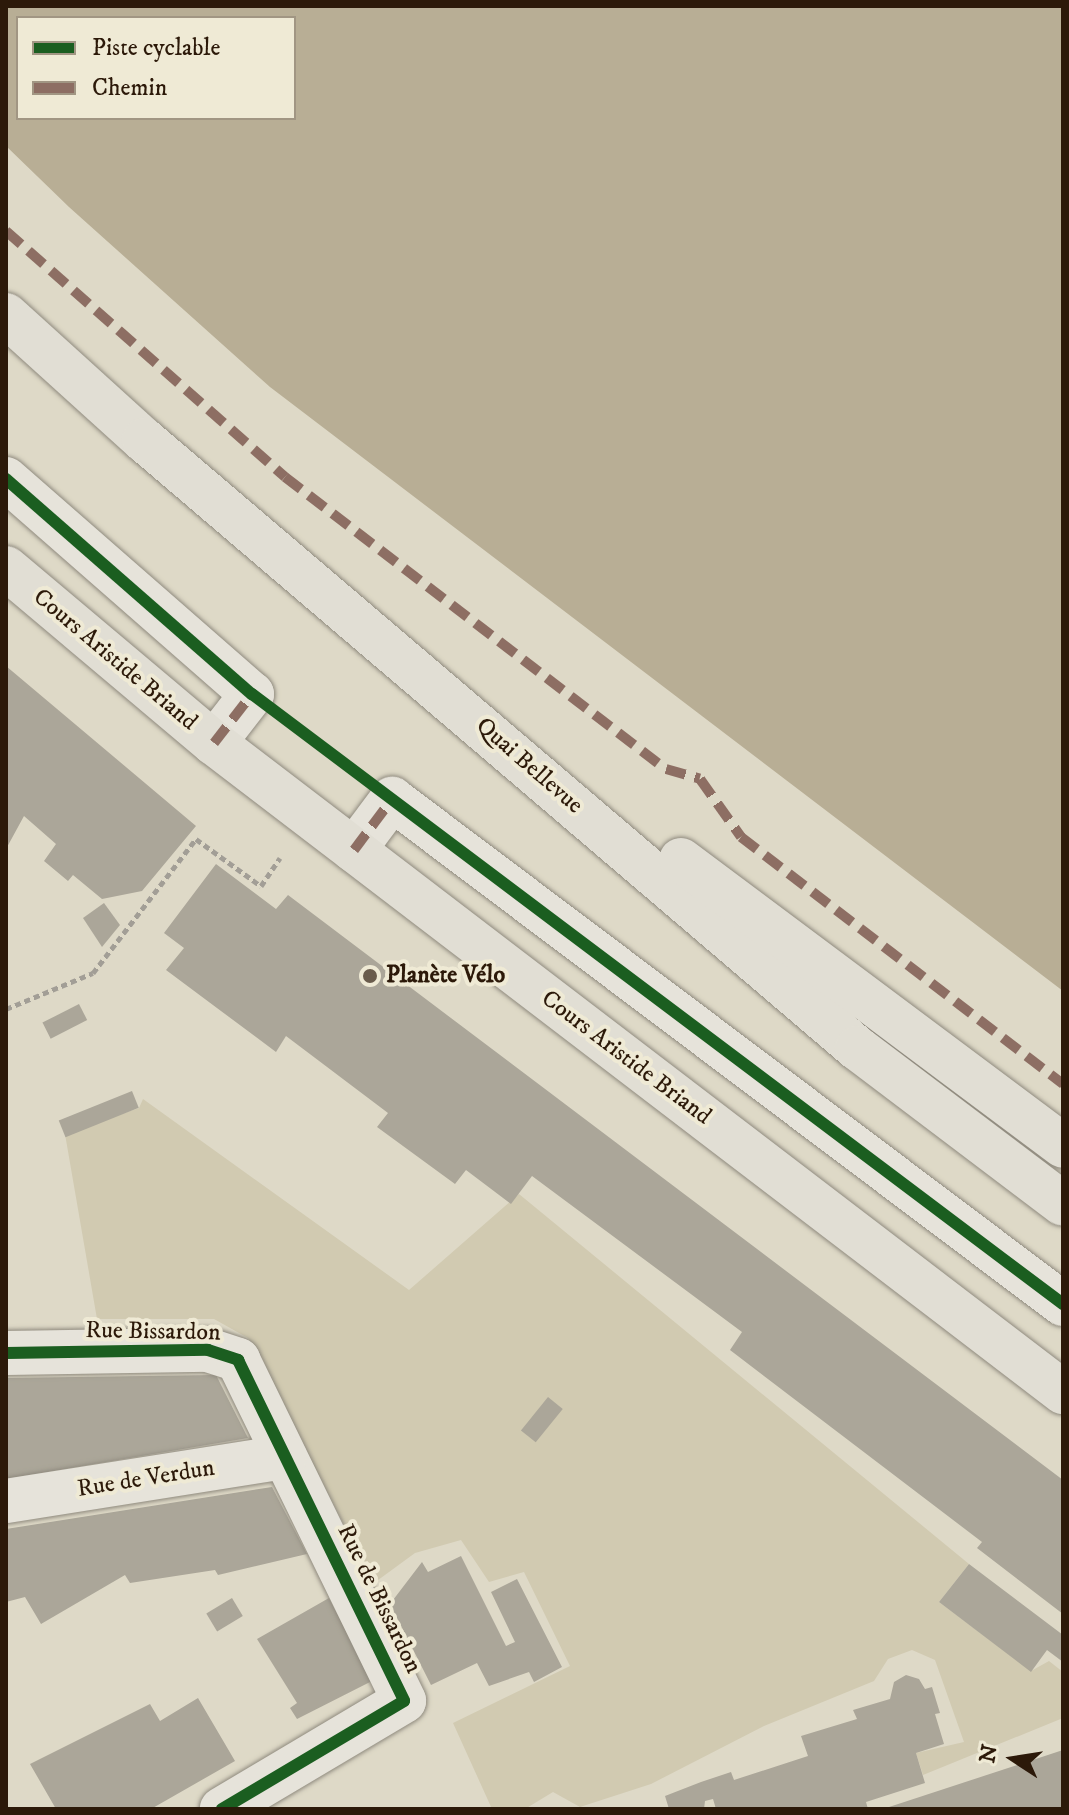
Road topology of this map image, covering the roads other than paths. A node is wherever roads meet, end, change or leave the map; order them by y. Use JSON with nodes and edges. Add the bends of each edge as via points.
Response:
{"nodes":[{"id":1,"x":6,"y":315,"type":"edge"},
{"id":2,"x":6,"y":479,"type":"edge"},
{"id":3,"x":6,"y":568,"type":"edge"},
{"id":4,"x":331,"y":595,"type":"junction"},
{"id":5,"x":214,"y":743,"type":"junction"},
{"id":6,"x":354,"y":850,"type":"junction"},
{"id":7,"x":1063,"y":1146,"type":"edge"},
{"id":8,"x":1063,"y":1204,"type":"edge"},
{"id":9,"x":1063,"y":1304,"type":"edge"},
{"id":10,"x":6,"y":1353,"type":"edge"},
{"id":11,"x":1063,"y":1392,"type":"edge"},
{"id":12,"x":285,"y":1457,"type":"junction"},
{"id":13,"x":6,"y":1501,"type":"edge"},
{"id":14,"x":222,"y":1809,"type":"edge"}],
"edges":[{"from":1,"to":4,"type":"main road","name":"Quai Bellevue","via":[[144,440]]},
{"from":2,"to":5,"type":"street","via":[[252,694]]},
{"from":3,"to":5,"type":"main road","name":"Cours Aristide Briand"},
{"from":4,"to":7,"type":"main road"},
{"from":4,"to":8,"type":"main road","name":"Quai Bellevue","via":[[857,1048]]},
{"from":5,"to":6,"type":"main road","name":"Cours Aristide Briand"},
{"from":6,"to":9,"type":"street","via":[[392,799]]},
{"from":6,"to":11,"type":"main road","name":"Cours Aristide Briand"},
{"from":10,"to":12,"type":"street","name":"Rue Bissardon","via":[[208,1350],[231,1355]]},
{"from":12,"to":13,"type":"street","name":"Rue de Verdun"},
{"from":12,"to":14,"type":"street","name":"Rue de Bissardon","via":[[404,1701]]}]}
